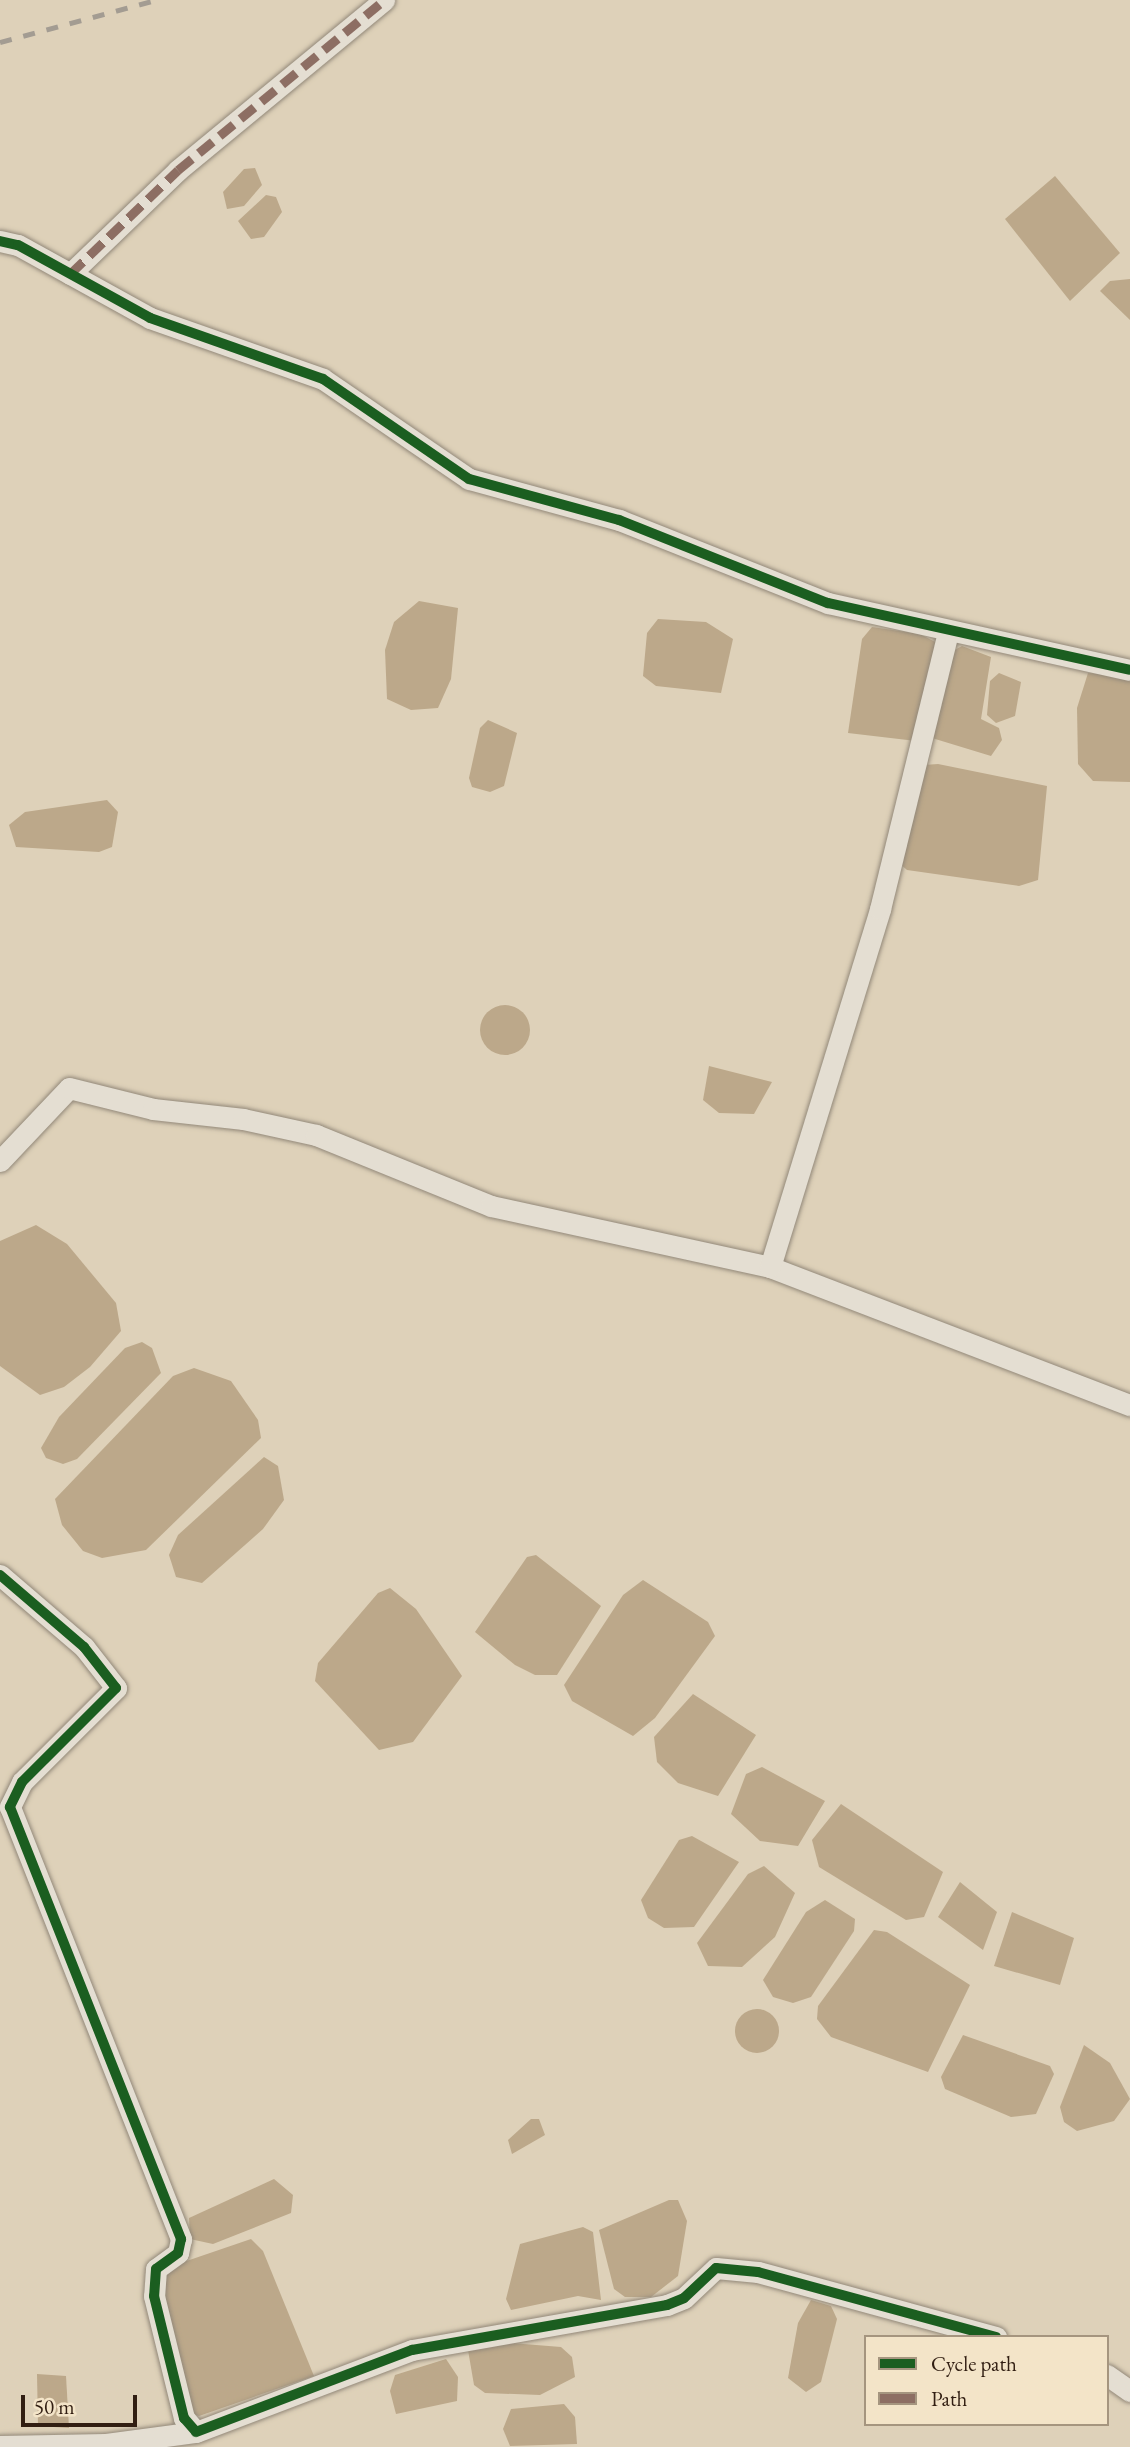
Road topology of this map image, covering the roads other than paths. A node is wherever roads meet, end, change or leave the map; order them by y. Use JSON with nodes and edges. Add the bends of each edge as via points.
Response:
{"nodes":[{"id":1,"x":384,"y":0,"type":"edge"},
{"id":2,"x":0,"y":241,"type":"edge"},
{"id":3,"x":70,"y":274,"type":"junction"},
{"id":4,"x":948,"y":632,"type":"junction"},
{"id":5,"x":1130,"y":670,"type":"edge"},
{"id":6,"x":0,"y":1161,"type":"edge"},
{"id":7,"x":770,"y":1267,"type":"junction"},
{"id":8,"x":1130,"y":1405,"type":"edge"},
{"id":9,"x":0,"y":1575,"type":"edge"},
{"id":10,"x":989,"y":2335,"type":"edge"},
{"id":11,"x":1109,"y":2376,"type":"edge"},
{"id":12,"x":1130,"y":2391,"type":"edge"},
{"id":13,"x":196,"y":2432,"type":"junction"},
{"id":14,"x":0,"y":2446,"type":"edge"}],
"edges":[{"from":1,"to":3,"type":"street","via":[[178,170]]},
{"from":2,"to":3,"type":"street"},
{"from":3,"to":4,"type":"street","via":[[150,318],[323,379],[469,478],[619,520],[828,603]]},
{"from":4,"to":5,"type":"street"},
{"from":4,"to":7,"type":"street","via":[[880,909]]},
{"from":6,"to":7,"type":"street","via":[[69,1088],[153,1109],[316,1135],[491,1206]]},
{"from":7,"to":8,"type":"street"},
{"from":9,"to":13,"type":"street","via":[[84,1647],[116,1688],[22,1782],[10,1807],[181,2239],[178,2253],[156,2269],[154,2295],[184,2418]]},
{"from":10,"to":13,"type":"street","via":[[758,2272],[716,2268],[684,2298],[667,2305],[412,2350]]},
{"from":11,"to":12,"type":"street"},
{"from":13,"to":14,"type":"street","via":[[106,2444]]}]}
